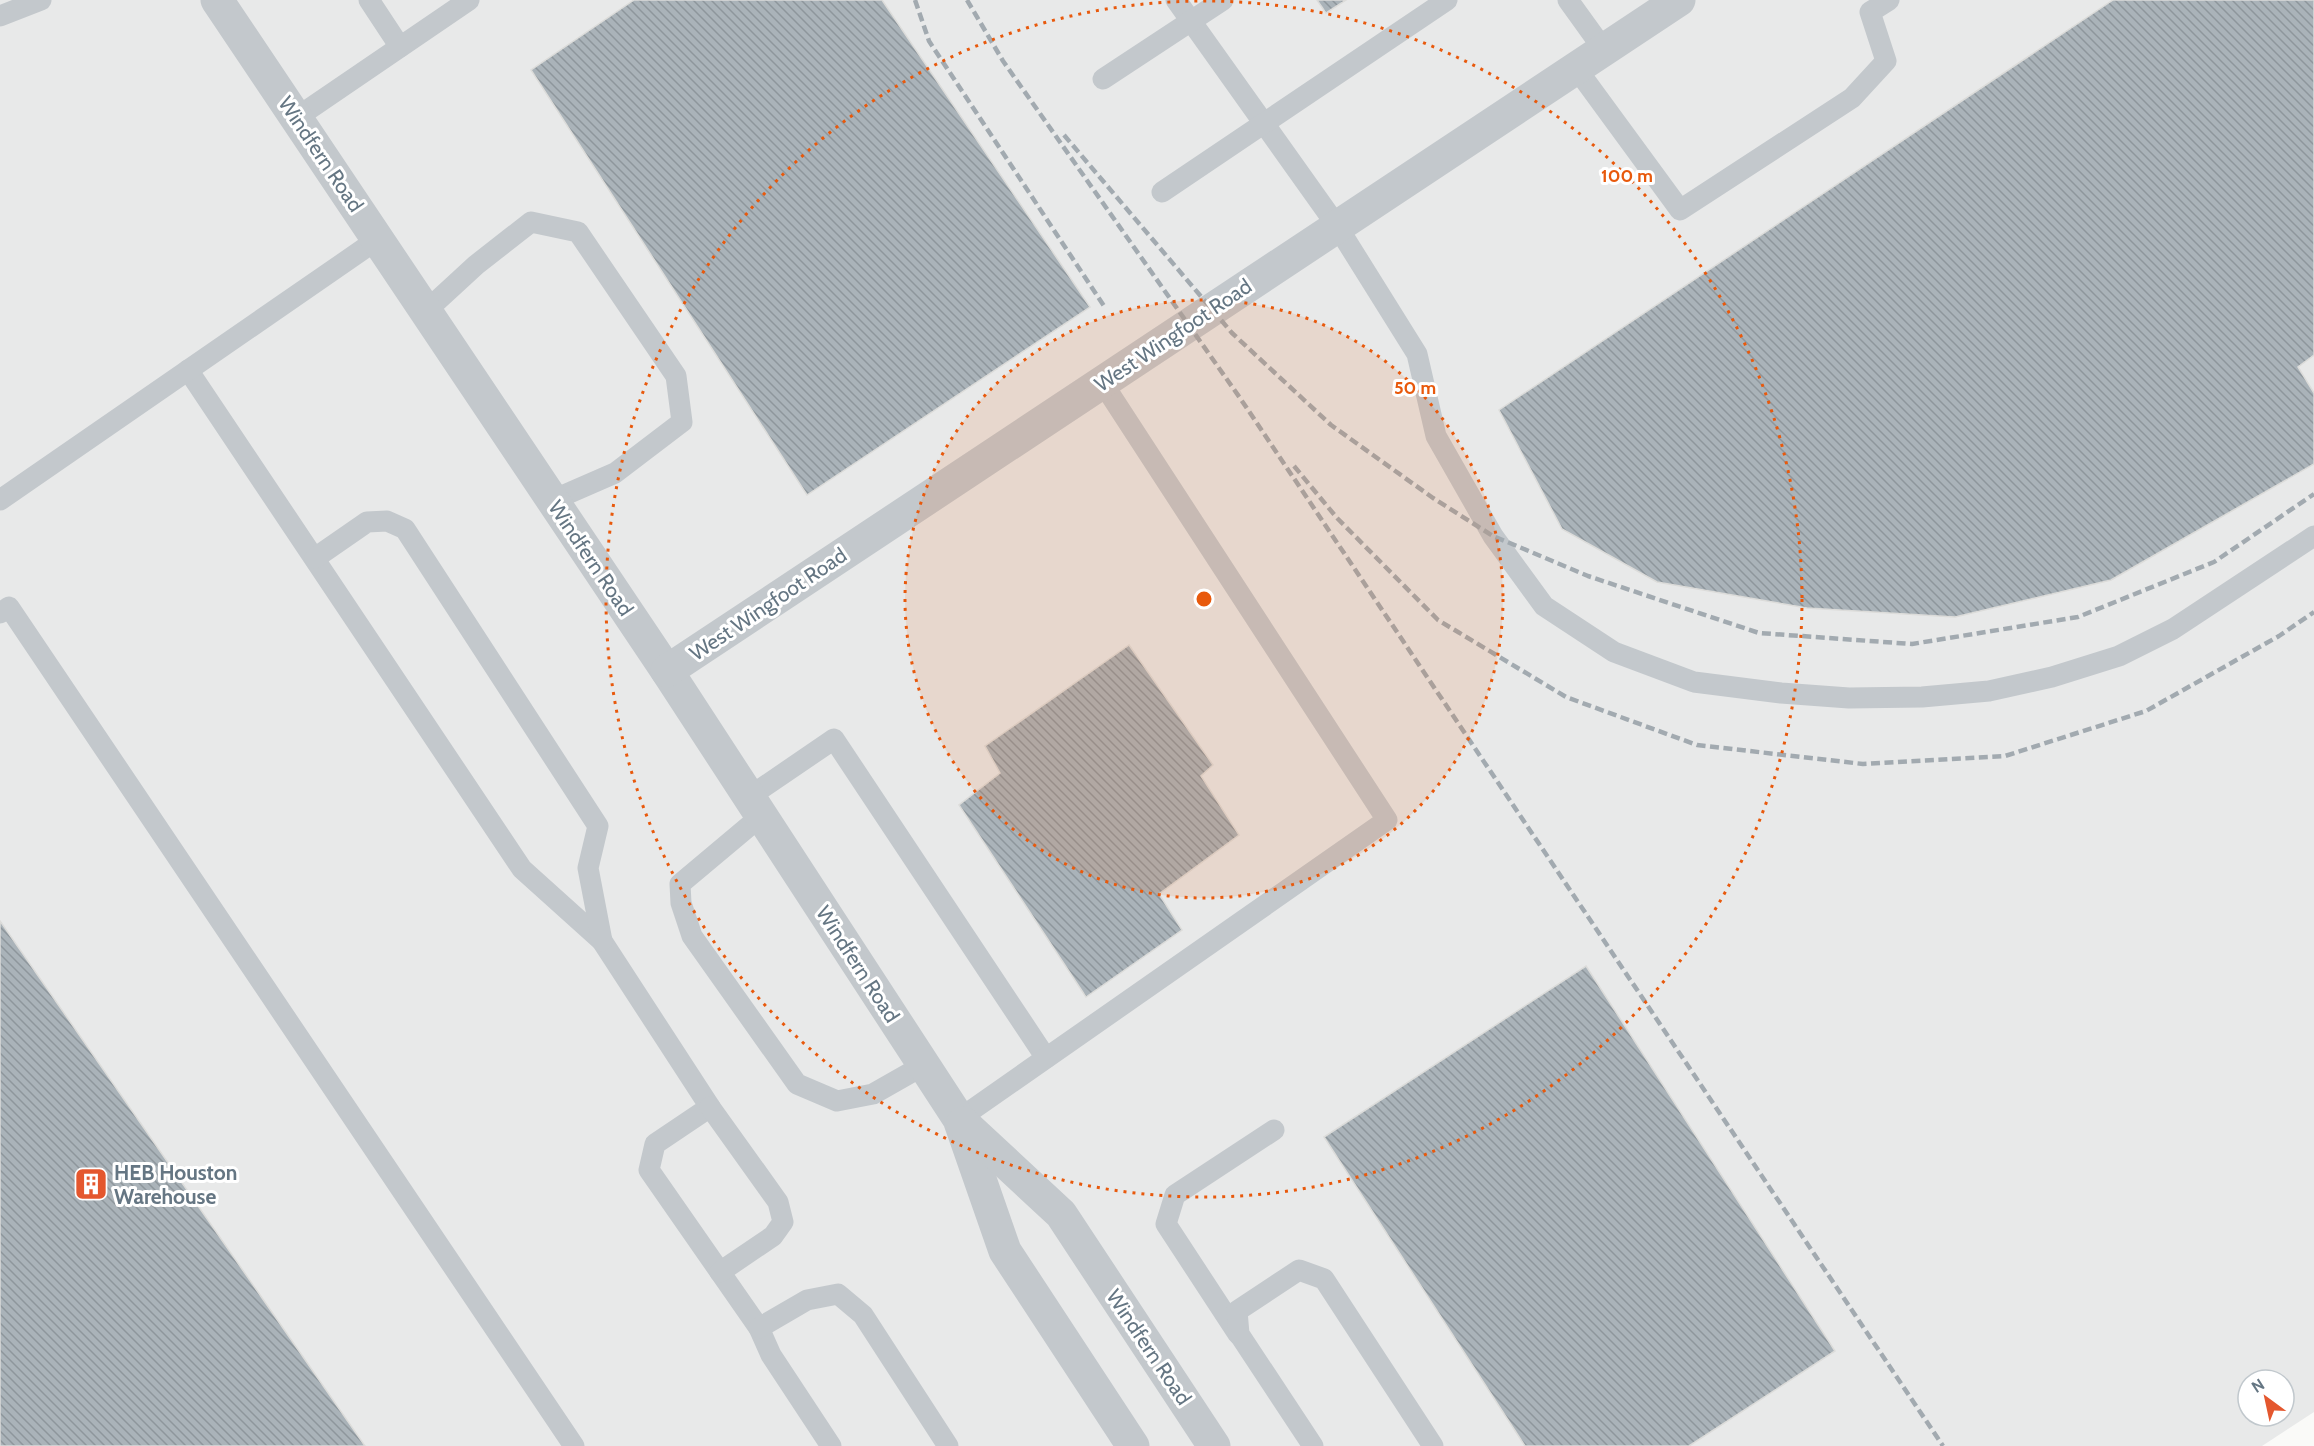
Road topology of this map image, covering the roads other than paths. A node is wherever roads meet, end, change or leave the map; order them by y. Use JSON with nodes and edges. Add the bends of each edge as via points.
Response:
{"nodes":[{"id":1,"x":41,"y":0,"type":"edge"},
{"id":2,"x":217,"y":0,"type":"edge"},
{"id":3,"x":369,"y":0,"type":"edge"},
{"id":4,"x":469,"y":0,"type":"edge"},
{"id":5,"x":1176,"y":0,"type":"edge"},
{"id":6,"x":1223,"y":0,"type":"edge"},
{"id":7,"x":1447,"y":0,"type":"edge"},
{"id":8,"x":1568,"y":0,"type":"edge"},
{"id":9,"x":1679,"y":0,"type":"edge"},
{"id":10,"x":1889,"y":0,"type":"edge"},
{"id":11,"x":0,"y":16,"type":"edge"},
{"id":12,"x":1191,"y":22,"type":"junction"},
{"id":13,"x":400,"y":47,"type":"junction"},
{"id":14,"x":1604,"y":50,"type":"junction"},
{"id":15,"x":1576,"y":68,"type":"junction"},
{"id":16,"x":1103,"y":79,"type":"dead end"},
{"id":17,"x":296,"y":118,"type":"junction"},
{"id":18,"x":1264,"y":124,"type":"junction"},
{"id":19,"x":1162,"y":192,"type":"dead end"},
{"id":20,"x":1337,"y":226,"type":"junction"},
{"id":21,"x":378,"y":239,"type":"junction"},
{"id":22,"x":426,"y":311,"type":"junction"},
{"id":23,"x":188,"y":370,"type":"junction"},
{"id":24,"x":1102,"y":382,"type":"junction"},
{"id":25,"x":0,"y":500,"type":"edge"},
{"id":26,"x":553,"y":500,"type":"junction"},
{"id":27,"x":2314,"y":537,"type":"edge"},
{"id":28,"x":315,"y":558,"type":"junction"},
{"id":29,"x":0,"y":613,"type":"edge"},
{"id":30,"x":668,"y":671,"type":"junction"},
{"id":31,"x":755,"y":807,"type":"junction"},
{"id":32,"x":602,"y":941,"type":"junction"},
{"id":33,"x":1046,"y":1058,"type":"junction"},
{"id":34,"x":924,"y":1065,"type":"junction"},
{"id":35,"x":710,"y":1107,"type":"junction"},
{"id":36,"x":959,"y":1119,"type":"junction"},
{"id":37,"x":1274,"y":1130,"type":"dead end"},
{"id":38,"x":720,"y":1272,"type":"junction"},
{"id":39,"x":759,"y":1328,"type":"junction"},
{"id":40,"x":1239,"y":1334,"type":"junction"},
{"id":41,"x":1309,"y":1444,"type":"edge"},
{"id":42,"x":574,"y":1446,"type":"edge"},
{"id":43,"x":831,"y":1446,"type":"edge"},
{"id":44,"x":948,"y":1446,"type":"edge"},
{"id":45,"x":1133,"y":1446,"type":"edge"},
{"id":46,"x":1214,"y":1446,"type":"edge"},
{"id":47,"x":1433,"y":1446,"type":"edge"}],
"edges":[{"from":1,"to":11,"type":"lane"},
{"from":2,"to":17,"type":"street","name":"Windfern Road"},
{"from":3,"to":13,"type":"lane"},
{"from":4,"to":13,"type":"lane"},
{"from":5,"to":12,"type":"lane"},
{"from":6,"to":12,"type":"lane"},
{"from":7,"to":18,"type":"lane"},
{"from":8,"to":14,"type":"lane"},
{"from":9,"to":14,"type":"street","name":"West Wingfoot Road"},
{"from":10,"to":15,"type":"lane","via":[[1870,12],[1887,61],[1852,98],[1680,210]]},
{"from":12,"to":16,"type":"lane"},
{"from":12,"to":18,"type":"lane"},
{"from":13,"to":17,"type":"lane"},
{"from":14,"to":15,"type":"street","name":"West Wingfoot Road"},
{"from":15,"to":20,"type":"street","name":"West Wingfoot Road"},
{"from":17,"to":21,"type":"street","name":"Windfern Road"},
{"from":18,"to":19,"type":"lane"},
{"from":18,"to":20,"type":"lane"},
{"from":20,"to":24,"type":"street","name":"West Wingfoot Road"},
{"from":20,"to":27,"type":"lane","via":[[1418,354],[1436,436],[1493,536],[1544,606],[1614,652],[1694,682],[1849,698],[1922,697],[1989,691],[2052,677],[2119,656],[2173,629]]},
{"from":21,"to":22,"type":"street","name":"Windfern Road"},
{"from":21,"to":23,"type":"lane"},
{"from":22,"to":26,"type":"street","name":"Windfern Road"},
{"from":22,"to":26,"type":"lane","via":[[531,222],[579,232],[670,366],[676,376],[682,422],[615,473]]},
{"from":23,"to":25,"type":"lane"},
{"from":23,"to":28,"type":"lane"},
{"from":24,"to":30,"type":"street","name":"West Wingfoot Road"},
{"from":24,"to":33,"type":"lane","via":[[1387,820]]},
{"from":26,"to":30,"type":"street","name":"Windfern Road"},
{"from":28,"to":32,"type":"lane","via":[[522,869]]},
{"from":28,"to":32,"type":"lane","via":[[367,522],[387,521],[405,529],[598,826],[588,868]]},
{"from":29,"to":42,"type":"lane","via":[[9,607]]},
{"from":30,"to":31,"type":"street","name":"Windfern Road"},
{"from":31,"to":33,"type":"lane","via":[[834,738]]},
{"from":31,"to":34,"type":"street","name":"Windfern Road"},
{"from":31,"to":34,"type":"lane","via":[[680,884],[681,903],[692,936],[797,1084],[837,1101],[873,1095]]},
{"from":32,"to":35,"type":"lane"},
{"from":33,"to":36,"type":"lane"},
{"from":34,"to":36,"type":"street","name":"Windfern Road"},
{"from":35,"to":38,"type":"lane","via":[[655,1144],[649,1170]]},
{"from":35,"to":38,"type":"lane","via":[[778,1202],[783,1222],[773,1236]]},
{"from":36,"to":45,"type":"street","name":"Windfern Road","via":[[1005,1251]]},
{"from":36,"to":46,"type":"street","name":"Windfern Road","via":[[1061,1214]]},
{"from":37,"to":40,"type":"lane","via":[[1175,1194],[1166,1224]]},
{"from":38,"to":39,"type":"lane"},
{"from":39,"to":43,"type":"lane","via":[[771,1355]]},
{"from":39,"to":44,"type":"lane","via":[[807,1300],[838,1294],[863,1316]]},
{"from":40,"to":41,"type":"lane"},
{"from":40,"to":47,"type":"lane","via":[[1237,1311],[1299,1270],[1324,1279]]}]}
